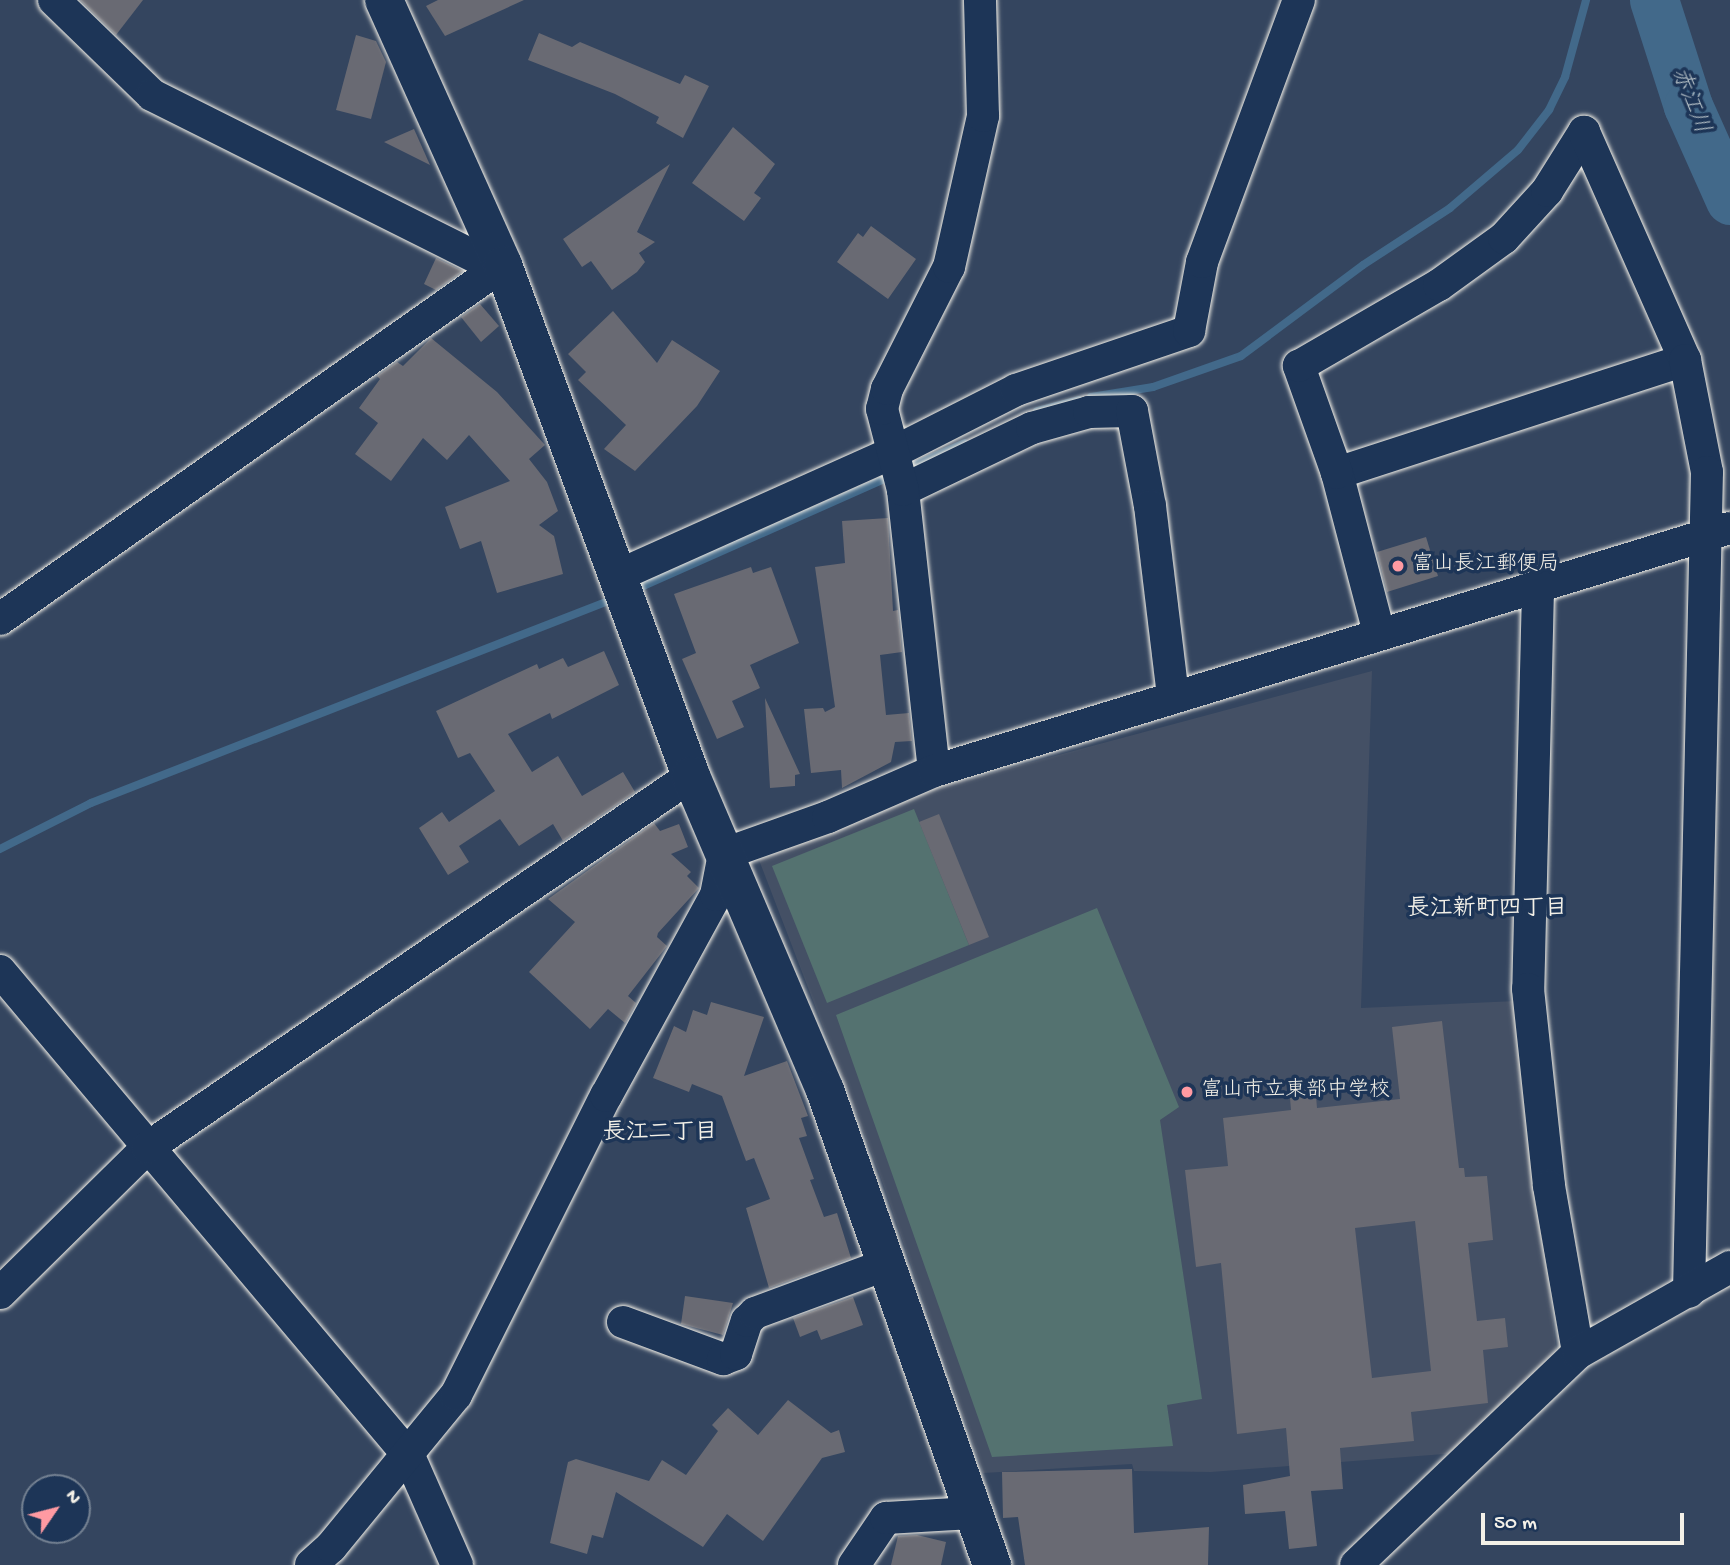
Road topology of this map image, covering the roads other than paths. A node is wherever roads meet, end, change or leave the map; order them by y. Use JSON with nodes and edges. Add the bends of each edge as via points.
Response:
{"nodes":[{"id":1,"x":54,"y":0,"type":"edge"},
{"id":2,"x":384,"y":0,"type":"edge"},
{"id":3,"x":981,"y":0,"type":"edge"},
{"id":4,"x":1299,"y":0,"type":"edge"},
{"id":5,"x":490,"y":261,"type":"junction"},
{"id":6,"x":1685,"y":360,"type":"junction"},
{"id":7,"x":894,"y":453,"type":"junction"},
{"id":8,"x":1337,"y":474,"type":"junction"},
{"id":9,"x":903,"y":490,"type":"junction"},
{"id":10,"x":1718,"y":531,"type":"edge"},
{"id":11,"x":619,"y":575,"type":"junction"},
{"id":12,"x":1538,"y":590,"type":"junction"},
{"id":13,"x":0,"y":619,"type":"edge"},
{"id":14,"x":1379,"y":633,"type":"junction"},
{"id":15,"x":1174,"y":697,"type":"junction"},
{"id":16,"x":934,"y":771,"type":"junction"},
{"id":17,"x":691,"y":776,"type":"junction"},
{"id":18,"x":724,"y":854,"type":"junction"},
{"id":19,"x":0,"y":971,"type":"edge"},
{"id":20,"x":147,"y":1148,"type":"junction"},
{"id":21,"x":885,"y":1265,"type":"junction"},
{"id":22,"x":1730,"y":1267,"type":"edge"},
{"id":23,"x":1689,"y":1292,"type":"junction"},
{"id":24,"x":0,"y":1293,"type":"edge"},
{"id":25,"x":623,"y":1322,"type":"dead end"},
{"id":26,"x":1578,"y":1353,"type":"junction"},
{"id":27,"x":409,"y":1456,"type":"junction"},
{"id":28,"x":972,"y":1513,"type":"junction"},
{"id":29,"x":310,"y":1565,"type":"edge"},
{"id":30,"x":457,"y":1565,"type":"edge"},
{"id":31,"x":854,"y":1565,"type":"edge"},
{"id":32,"x":992,"y":1565,"type":"edge"},
{"id":33,"x":1356,"y":1565,"type":"edge"}],
"edges":[{"from":1,"to":5,"type":"street","via":[[152,95]]},
{"from":2,"to":5,"type":"street"},
{"from":3,"to":7,"type":"street","via":[[983,116],[949,267],[887,389],[882,409]]},
{"from":4,"to":7,"type":"street","via":[[1202,262],[1189,331],[1016,390]]},
{"from":5,"to":11,"type":"street"},
{"from":5,"to":13,"type":"street"},
{"from":6,"to":8,"type":"street"},
{"from":6,"to":8,"type":"street","via":[[1584,132],[1548,191],[1504,238],[1439,285],[1299,366]]},
{"from":6,"to":10,"type":"street"},
{"from":7,"to":9,"type":"street"},
{"from":7,"to":11,"type":"street"},
{"from":8,"to":14,"type":"street"},
{"from":9,"to":15,"type":"street","via":[[1032,428],[1089,412],[1132,411],[1150,506]]},
{"from":9,"to":16,"type":"street"},
{"from":10,"to":12,"type":"street"},
{"from":10,"to":23,"type":"street"},
{"from":11,"to":17,"type":"street"},
{"from":12,"to":14,"type":"street"},
{"from":12,"to":26,"type":"street","via":[[1528,989],[1549,1186]]},
{"from":14,"to":15,"type":"street"},
{"from":15,"to":16,"type":"street"},
{"from":16,"to":18,"type":"street","via":[[828,817]]},
{"from":17,"to":18,"type":"street"},
{"from":17,"to":20,"type":"street"},
{"from":18,"to":21,"type":"street","via":[[825,1090]]},
{"from":18,"to":27,"type":"street","via":[[716,895],[606,1096],[456,1395]]},
{"from":19,"to":20,"type":"street"},
{"from":20,"to":24,"type":"street"},
{"from":20,"to":27,"type":"street"},
{"from":21,"to":25,"type":"street","via":[[755,1313],[747,1321],[736,1354],[723,1359]]},
{"from":21,"to":28,"type":"street"},
{"from":22,"to":23,"type":"street"},
{"from":23,"to":26,"type":"street"},
{"from":26,"to":33,"type":"street"},
{"from":27,"to":29,"type":"street"},
{"from":27,"to":30,"type":"street"},
{"from":28,"to":31,"type":"street","via":[[886,1518]]},
{"from":28,"to":32,"type":"street"}]}
